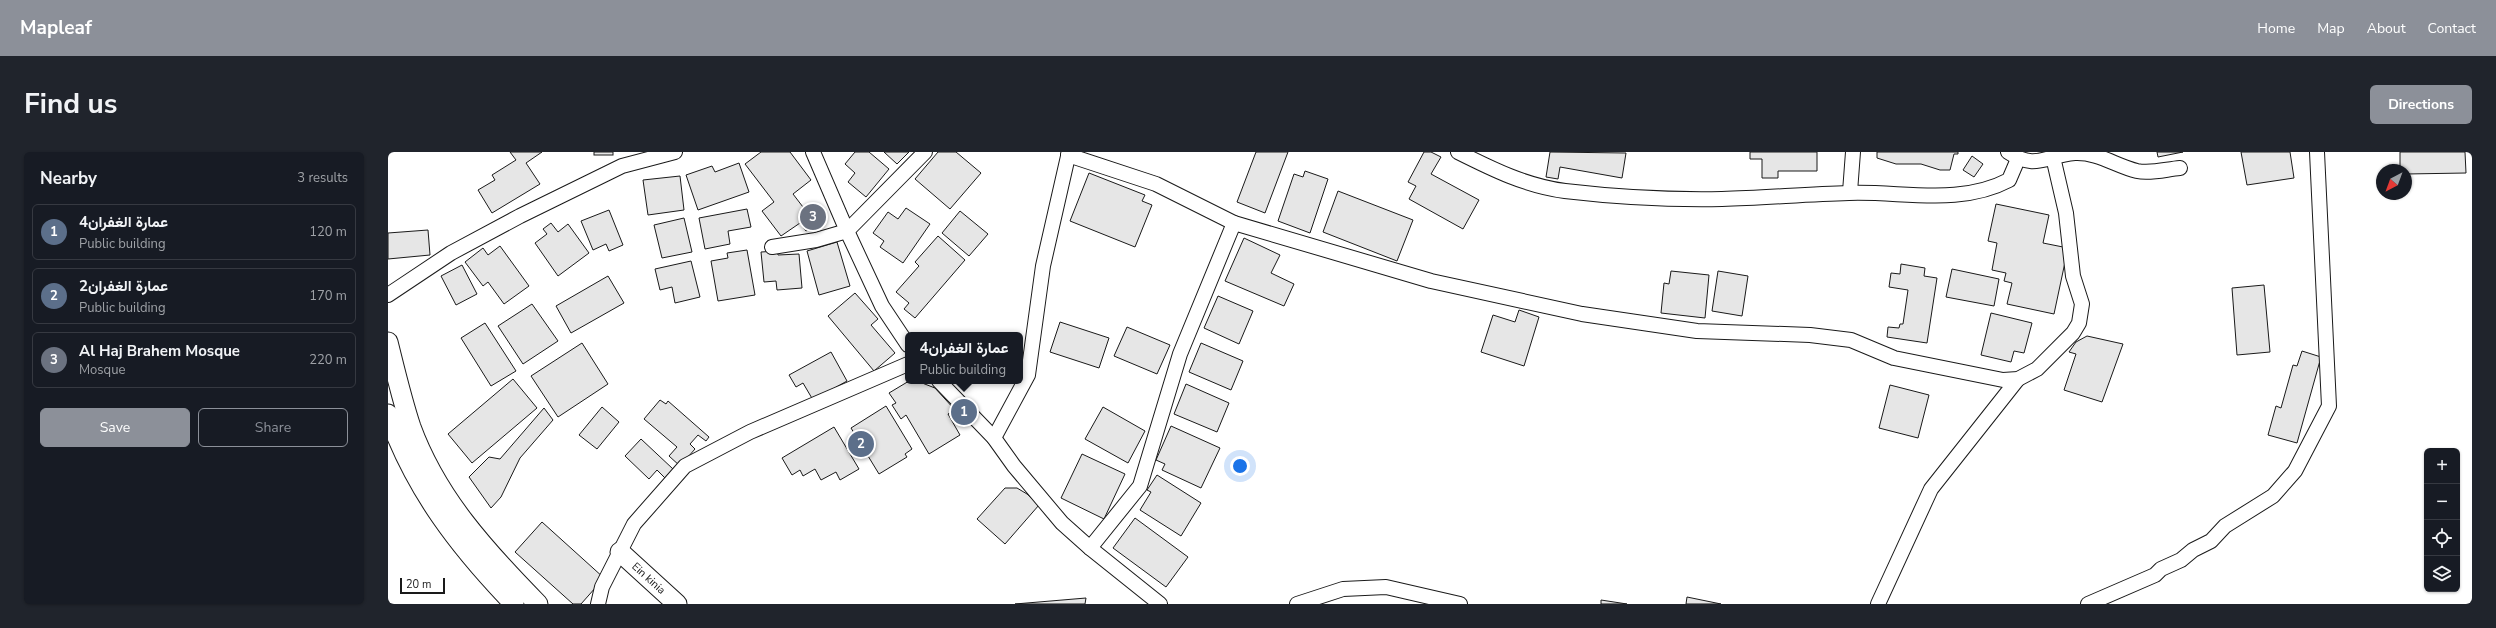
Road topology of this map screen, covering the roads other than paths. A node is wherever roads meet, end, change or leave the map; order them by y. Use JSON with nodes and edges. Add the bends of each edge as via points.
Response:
{"nodes":[{"id":1,"x":675,"y":152,"type":"edge"},
{"id":2,"x":813,"y":152,"type":"edge"},
{"id":3,"x":925,"y":152,"type":"edge"},
{"id":4,"x":1458,"y":152,"type":"edge"},
{"id":5,"x":1853,"y":152,"type":"edge"},
{"id":6,"x":2317,"y":152,"type":"edge"},
{"id":7,"x":1069,"y":154,"type":"edge"},
{"id":8,"x":2013,"y":155,"type":"edge"},
{"id":9,"x":2053,"y":157,"type":"junction"},
{"id":10,"x":2180,"y":168,"type":"dead end"},
{"id":11,"x":1850,"y":192,"type":"junction"},
{"id":12,"x":1234,"y":223,"type":"junction"},
{"id":13,"x":846,"y":232,"type":"junction"},
{"id":14,"x":772,"y":247,"type":"dead end"},
{"id":15,"x":388,"y":295,"type":"edge"},
{"id":16,"x":905,"y":340,"type":"edge"},
{"id":17,"x":388,"y":342,"type":"edge"},
{"id":18,"x":905,"y":365,"type":"edge"},
{"id":19,"x":2018,"y":379,"type":"junction"},
{"id":20,"x":942,"y":384,"type":"edge"},
{"id":21,"x":388,"y":414,"type":"edge"},
{"id":22,"x":994,"y":438,"type":"junction"},
{"id":23,"x":1090,"y":548,"type":"junction"},
{"id":24,"x":620,"y":552,"type":"junction"},
{"id":25,"x":514,"y":604,"type":"edge"},
{"id":26,"x":538,"y":604,"type":"edge"},
{"id":27,"x":598,"y":604,"type":"edge"},
{"id":28,"x":677,"y":604,"type":"edge"},
{"id":29,"x":1160,"y":604,"type":"edge"},
{"id":30,"x":1297,"y":604,"type":"edge"},
{"id":31,"x":1460,"y":604,"type":"edge"},
{"id":32,"x":1878,"y":604,"type":"edge"},
{"id":33,"x":2088,"y":604,"type":"edge"}],
"edges":[{"from":1,"to":15,"type":"street","via":[[622,166],[520,216],[451,253]]},
{"from":2,"to":13,"type":"street"},
{"from":3,"to":13,"type":"street"},
{"from":4,"to":11,"type":"street","via":[[1527,183],[1564,191],[1637,197],[1721,199]]},
{"from":5,"to":11,"type":"street"},
{"from":6,"to":33,"type":"street","via":[[2329,406],[2294,471],[2273,496],[2225,526],[2211,541],[2192,550],[2181,560],[2161,569],[2155,575]]},
{"from":7,"to":12,"type":"street","via":[[1156,184]]},
{"from":7,"to":22,"type":"street","via":[[1043,266],[1028,375]]},
{"from":8,"to":9,"type":"street","via":[[2033,163]]},
{"from":8,"to":11,"type":"street","via":[[2010,180],[1996,187],[1956,196]]},
{"from":9,"to":10,"type":"street","via":[[2076,152],[2099,156],[2138,171]]},
{"from":9,"to":19,"type":"street","via":[[2066,213],[2073,276],[2082,304],[2079,323],[2073,333],[2036,369]]},
{"from":12,"to":19,"type":"street","via":[[1431,281],[1582,314],[1697,331],[1810,334],[1851,340],[1894,358],[1996,379]]},
{"from":12,"to":23,"type":"street","via":[[1180,354],[1140,486]]},
{"from":13,"to":14,"type":"street"},
{"from":13,"to":16,"type":"street","via":[[882,306]]},
{"from":17,"to":26,"type":"main road","via":[[412,427],[448,500],[468,530]]},
{"from":18,"to":24,"type":"street","via":[[750,432],[684,466],[634,524]]},
{"from":19,"to":32,"type":"street","via":[[1931,489]]},
{"from":20,"to":22,"type":"street"},
{"from":21,"to":25,"type":"main road","via":[[408,465],[449,530],[473,562]]},
{"from":22,"to":23,"type":"street","via":[[1062,523]]},
{"from":23,"to":29,"type":"street"},
{"from":24,"to":27,"type":"street","via":[[602,587]]},
{"from":24,"to":28,"type":"main road","name":"Ein kinia"},
{"from":30,"to":31,"type":"street","via":[[1343,589],[1386,587]]}]}
